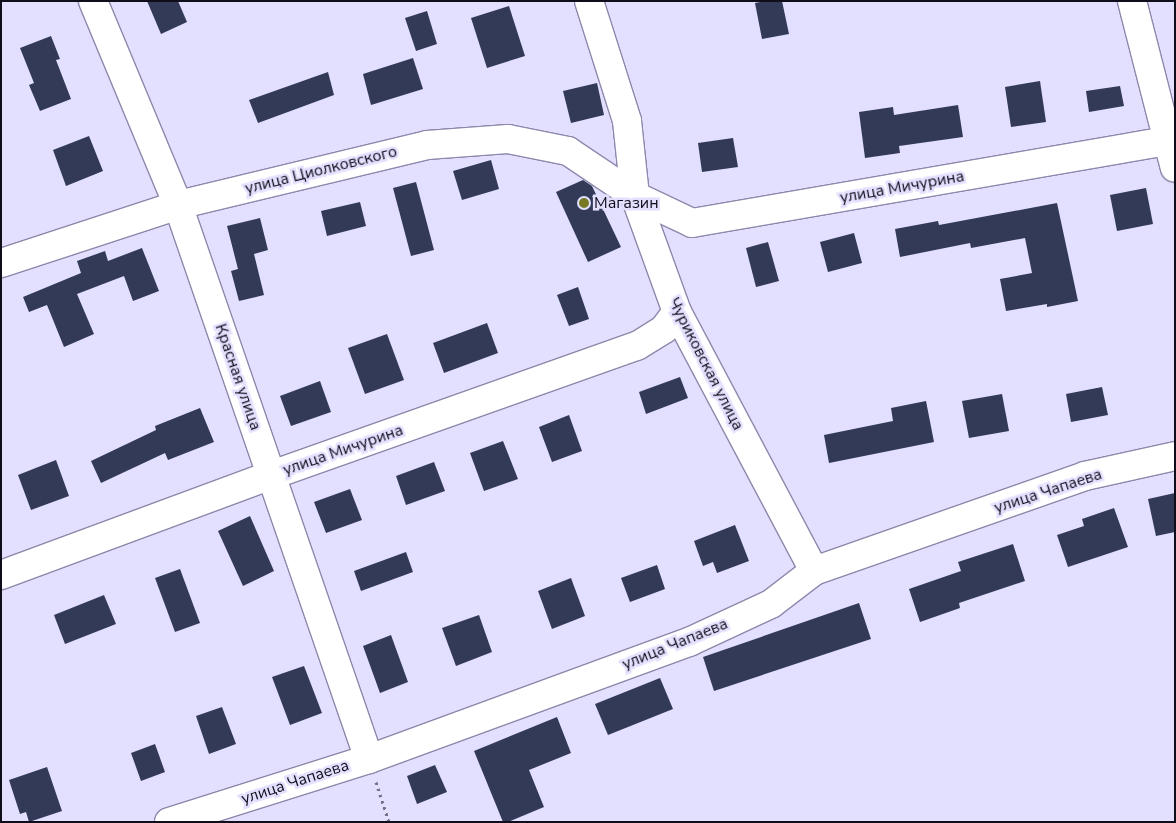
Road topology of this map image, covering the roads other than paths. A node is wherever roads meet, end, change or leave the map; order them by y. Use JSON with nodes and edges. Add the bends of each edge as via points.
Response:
{"nodes":[{"id":1,"x":92,"y":1,"type":"edge"},
{"id":2,"x":589,"y":1,"type":"edge"},
{"id":3,"x":1132,"y":1,"type":"edge"},
{"id":4,"x":1172,"y":141,"type":"edge"},
{"id":5,"x":1175,"y":168,"type":"edge"},
{"id":6,"x":635,"y":196,"type":"junction"},
{"id":7,"x":178,"y":205,"type":"junction"},
{"id":8,"x":1,"y":263,"type":"edge"},
{"id":9,"x":677,"y":312,"type":"junction"},
{"id":10,"x":1175,"y":456,"type":"edge"},
{"id":11,"x":272,"y":475,"type":"junction"},
{"id":12,"x":814,"y":571,"type":"junction"},
{"id":13,"x":1,"y":575,"type":"edge"},
{"id":14,"x":369,"y":758,"type":"junction"},
{"id":15,"x":169,"y":822,"type":"edge"}],
"edges":[{"from":1,"to":7,"type":"street","name":"Красная улица"},
{"from":2,"to":6,"type":"street","name":"Чуриковская улица","via":[[627,121]]},
{"from":3,"to":4,"type":"street"},
{"from":4,"to":5,"type":"street"},
{"from":4,"to":6,"type":"street","name":"улица Мичурина","via":[[692,223]]},
{"from":6,"to":7,"type":"street","name":"улица Циолковского","via":[[568,151],[508,139],[427,145]]},
{"from":6,"to":9,"type":"street","name":"Чуриковская улица"},
{"from":7,"to":8,"type":"street","name":"улица Циолковского"},
{"from":7,"to":11,"type":"street","name":"Красная улица"},
{"from":9,"to":11,"type":"street","name":"улица Мичурина","via":[[664,329],[637,346]]},
{"from":9,"to":12,"type":"street","name":"Чуриковская улица"},
{"from":10,"to":12,"type":"street","name":"улица Чапаева","via":[[1085,476]]},
{"from":11,"to":13,"type":"street","name":"улица Мичурина"},
{"from":11,"to":14,"type":"street","name":"Красная улица"},
{"from":12,"to":14,"type":"street","name":"улица Чапаева","via":[[771,604],[689,642]]},
{"from":14,"to":15,"type":"street","name":"улица Чапаева"}]}
